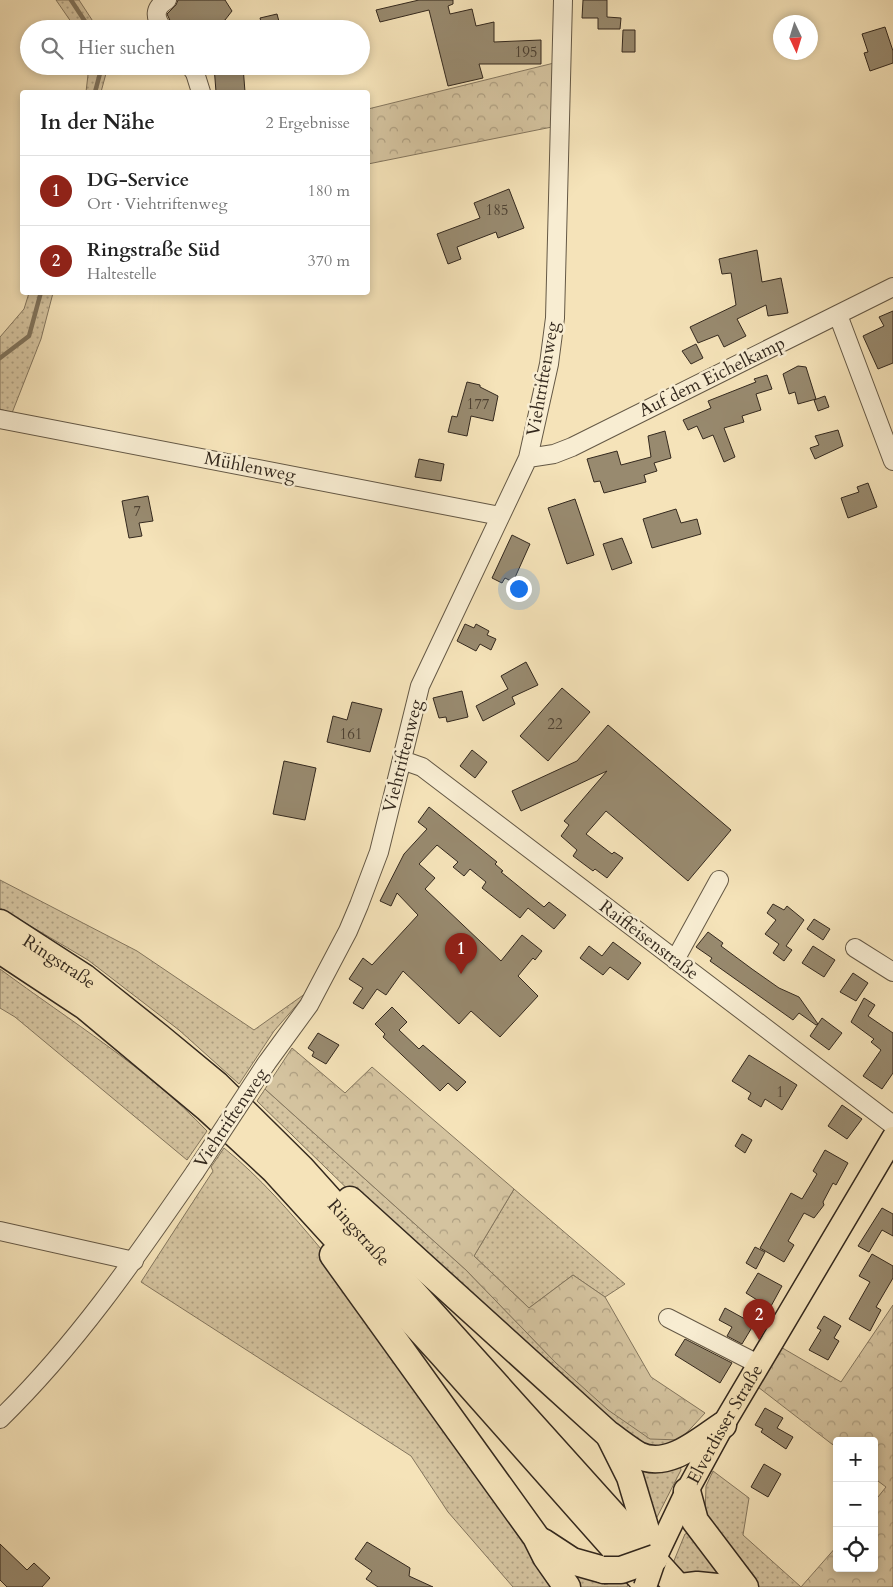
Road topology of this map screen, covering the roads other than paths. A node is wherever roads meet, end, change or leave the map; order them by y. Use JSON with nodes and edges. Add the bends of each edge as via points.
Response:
{"nodes":[{"id":1,"x":167,"y":0,"type":"edge"},
{"id":2,"x":563,"y":0,"type":"edge"},
{"id":3,"x":157,"y":20,"type":"edge"},
{"id":4,"x":196,"y":75,"type":"edge"},
{"id":5,"x":200,"y":90,"type":"edge"},
{"id":6,"x":893,"y":287,"type":"edge"},
{"id":7,"x":838,"y":315,"type":"junction"},
{"id":8,"x":0,"y":419,"type":"edge"},
{"id":9,"x":528,"y":458,"type":"junction"},
{"id":10,"x":893,"y":461,"type":"edge"},
{"id":11,"x":500,"y":516,"type":"junction"},
{"id":12,"x":402,"y":760,"type":"junction"},
{"id":13,"x":719,"y":880,"type":"dead end"},
{"id":14,"x":0,"y":923,"type":"edge"},
{"id":15,"x":855,"y":948,"type":"dead end"},
{"id":16,"x":0,"y":950,"type":"edge"},
{"id":17,"x":675,"y":960,"type":"junction"},
{"id":18,"x":893,"y":972,"type":"edge"},
{"id":19,"x":893,"y":1125,"type":"edge"},
{"id":20,"x":893,"y":1138,"type":"edge"},
{"id":21,"x":301,"y":1168,"type":"junction"},
{"id":22,"x":274,"y":1170,"type":"junction"},
{"id":23,"x":0,"y":1231,"type":"edge"},
{"id":24,"x":134,"y":1261,"type":"junction"},
{"id":25,"x":668,"y":1318,"type":"dead end"},
{"id":26,"x":760,"y":1366,"type":"junction"},
{"id":27,"x":0,"y":1419,"type":"edge"},
{"id":28,"x":723,"y":1425,"type":"junction"},
{"id":29,"x":608,"y":1434,"type":"junction"},
{"id":30,"x":687,"y":1491,"type":"junction"},
{"id":31,"x":536,"y":1537,"type":"junction"},
{"id":32,"x":659,"y":1550,"type":"junction"},
{"id":33,"x":567,"y":1587,"type":"edge"},
{"id":34,"x":647,"y":1587,"type":"edge"},
{"id":35,"x":693,"y":1587,"type":"edge"},
{"id":36,"x":745,"y":1587,"type":"edge"}],
"edges":[{"from":1,"to":3,"type":"street","via":[[159,5]]},
{"from":2,"to":9,"type":"street","name":"Viehtriftenweg","via":[[555,318],[549,364]]},
{"from":4,"to":5,"type":"street"},
{"from":6,"to":7,"type":"street","name":"Auf dem Eichelkamp"},
{"from":7,"to":9,"type":"street","name":"Auf dem Eichelkamp","via":[[572,447]]},
{"from":7,"to":10,"type":"street"},
{"from":8,"to":11,"type":"street","name":"Mühlenweg"},
{"from":9,"to":11,"type":"street","name":"Viehtriftenweg"},
{"from":11,"to":12,"type":"street","name":"Viehtriftenweg","via":[[420,686]]},
{"from":12,"to":17,"type":"street","name":"Raiffeisenstraße","via":[[422,767]]},
{"from":12,"to":24,"type":"street","name":"Viehtriftenweg","bridge":true,"via":[[379,852],[348,931],[309,1004]]},
{"from":13,"to":17,"type":"street"},
{"from":14,"to":21,"type":"highway","name":"Ringstraße","via":[[85,978],[159,1037],[216,1085]]},
{"from":15,"to":18,"type":"street"},
{"from":16,"to":22,"type":"highway","name":"Ringstraße","via":[[86,1008],[207,1108]]},
{"from":17,"to":19,"type":"street","name":"Raiffeisenstraße"},
{"from":20,"to":26,"type":"main road","name":"Elverdisser Straße"},
{"from":21,"to":29,"type":"highway","via":[[343,1193]]},
{"from":21,"to":35,"type":"highway","name":"Ringstraße"},
{"from":22,"to":31,"type":"highway","via":[[280,1194],[313,1227]]},
{"from":22,"to":34,"type":"highway","name":"Ringstraße"},
{"from":23,"to":24,"type":"street"},
{"from":24,"to":27,"type":"street","name":"Viehtriftenweg","via":[[67,1348]]},
{"from":25,"to":26,"type":"street"},
{"from":26,"to":28,"type":"main road","name":"Elverdisser Straße"},
{"from":28,"to":29,"type":"highway","via":[[679,1454],[655,1460],[639,1455]]},
{"from":28,"to":30,"type":"main road","name":"Elverdisser Straße"},
{"from":29,"to":32,"type":"highway","via":[[630,1477],[640,1517]]},
{"from":30,"to":32,"type":"main road","name":"Elverdisser Straße"},
{"from":30,"to":36,"type":"highway","via":[[695,1521]]},
{"from":31,"to":32,"type":"highway","bridge":true,"via":[[572,1561],[604,1570],[621,1570]]},
{"from":31,"to":33,"type":"highway"},
{"from":32,"to":34,"type":"main road","name":"Elverdisser Straße","bridge":true}]}
